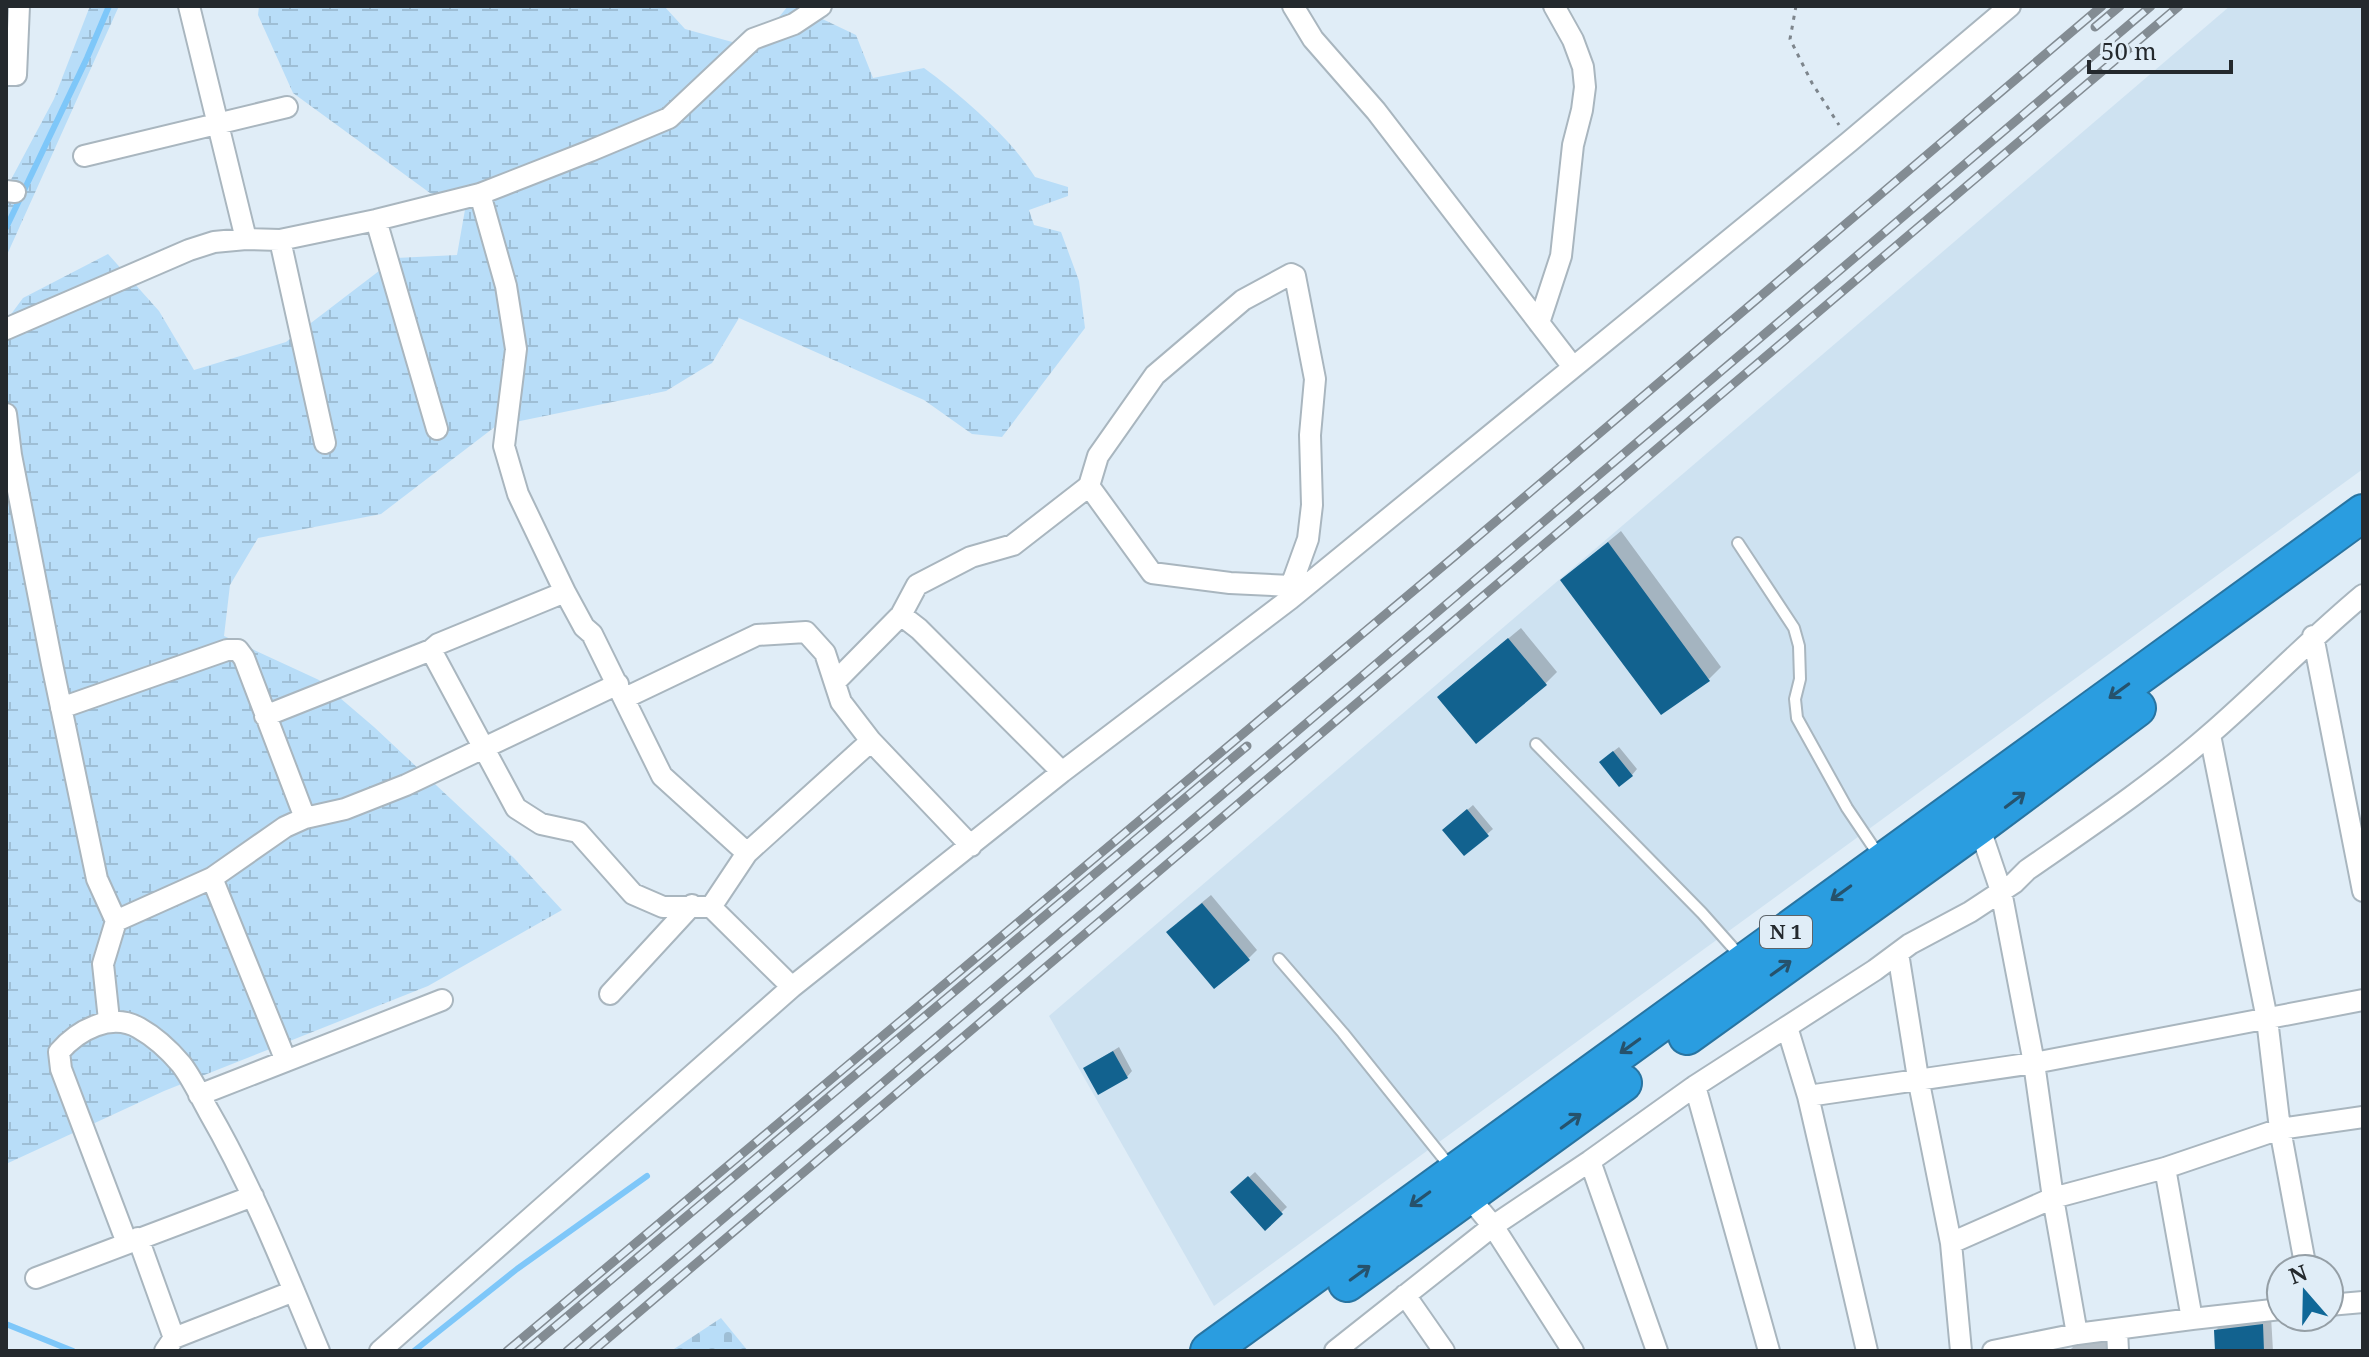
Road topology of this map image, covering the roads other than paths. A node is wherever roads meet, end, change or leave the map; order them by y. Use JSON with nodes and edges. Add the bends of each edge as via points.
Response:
{"nodes":[{"id":1,"x":19,"y":6,"type":"edge"},
{"id":2,"x":189,"y":6,"type":"edge"},
{"id":3,"x":821,"y":6,"type":"edge"},
{"id":4,"x":1293,"y":6,"type":"edge"},
{"id":5,"x":1554,"y":6,"type":"edge"},
{"id":6,"x":2010,"y":6,"type":"edge"},
{"id":7,"x":6,"y":75,"type":"edge"},
{"id":8,"x":287,"y":107,"type":"dead end"},
{"id":9,"x":216,"y":123,"type":"junction"},
{"id":10,"x":84,"y":156,"type":"dead end"},
{"id":11,"x":480,"y":194,"type":"junction"},
{"id":12,"x":376,"y":220,"type":"junction"},
{"id":13,"x":246,"y":239,"type":"junction"},
{"id":14,"x":280,"y":240,"type":"junction"},
{"id":15,"x":1539,"y":323,"type":"junction"},
{"id":16,"x":6,"y":329,"type":"edge"},
{"id":17,"x":1573,"y":367,"type":"junction"},
{"id":18,"x":6,"y":414,"type":"edge"},
{"id":19,"x":437,"y":429,"type":"dead end"},
{"id":20,"x":325,"y":443,"type":"dead end"},
{"id":21,"x":1089,"y":486,"type":"junction"},
{"id":22,"x":2363,"y":513,"type":"edge"},
{"id":23,"x":2363,"y":542,"type":"edge"},
{"id":24,"x":1738,"y":543,"type":"dead end"},
{"id":25,"x":565,"y":592,"type":"junction"},
{"id":26,"x":1291,"y":592,"type":"junction"},
{"id":27,"x":2363,"y":595,"type":"edge"},
{"id":28,"x":901,"y":615,"type":"junction"},
{"id":29,"x":2313,"y":636,"type":"junction"},
{"id":30,"x":431,"y":650,"type":"junction"},
{"id":31,"x":835,"y":682,"type":"junction"},
{"id":32,"x":622,"y":691,"type":"junction"},
{"id":33,"x":61,"y":708,"type":"junction"},
{"id":34,"x":265,"y":716,"type":"junction"},
{"id":35,"x":2210,"y":735,"type":"junction"},
{"id":36,"x":871,"y":741,"type":"junction"},
{"id":37,"x":1536,"y":744,"type":"dead end"},
{"id":38,"x":483,"y":747,"type":"junction"},
{"id":39,"x":1062,"y":772,"type":"junction"},
{"id":40,"x":305,"y":818,"type":"junction"},
{"id":41,"x":1979,"y":826,"type":"junction"},
{"id":42,"x":971,"y":846,"type":"junction"},
{"id":43,"x":747,"y":853,"type":"junction"},
{"id":44,"x":1883,"y":862,"type":"junction"},
{"id":45,"x":212,"y":878,"type":"junction"},
{"id":46,"x":2001,"y":891,"type":"junction"},
{"id":47,"x":2363,"y":891,"type":"edge"},
{"id":48,"x":701,"y":906,"type":"junction"},
{"id":49,"x":116,"y":921,"type":"junction"},
{"id":50,"x":1898,"y":953,"type":"junction"},
{"id":51,"x":1279,"y":959,"type":"dead end"},
{"id":52,"x":1746,"y":962,"type":"junction"},
{"id":53,"x":792,"y":987,"type":"junction"},
{"id":54,"x":610,"y":994,"type":"dead end"},
{"id":55,"x":442,"y":1000,"type":"dead end"},
{"id":56,"x":2363,"y":1000,"type":"edge"},
{"id":57,"x":2267,"y":1019,"type":"junction"},
{"id":58,"x":109,"y":1020,"type":"junction"},
{"id":59,"x":1787,"y":1027,"type":"junction"},
{"id":60,"x":286,"y":1061,"type":"junction"},
{"id":61,"x":2034,"y":1063,"type":"junction"},
{"id":62,"x":1918,"y":1078,"type":"junction"},
{"id":63,"x":1695,"y":1086,"type":"junction"},
{"id":64,"x":199,"y":1095,"type":"junction"},
{"id":65,"x":1808,"y":1096,"type":"junction"},
{"id":66,"x":2363,"y":1117,"type":"edge"},
{"id":67,"x":2280,"y":1129,"type":"junction"},
{"id":68,"x":1590,"y":1161,"type":"junction"},
{"id":69,"x":2165,"y":1168,"type":"junction"},
{"id":70,"x":1462,"y":1185,"type":"junction"},
{"id":71,"x":253,"y":1196,"type":"junction"},
{"id":72,"x":2053,"y":1198,"type":"junction"},
{"id":73,"x":1493,"y":1226,"type":"junction"},
{"id":74,"x":133,"y":1241,"type":"junction"},
{"id":75,"x":1951,"y":1243,"type":"junction"},
{"id":76,"x":2303,"y":1253,"type":"edge"},
{"id":77,"x":36,"y":1278,"type":"dead end"},
{"id":78,"x":294,"y":1291,"type":"junction"},
{"id":79,"x":1405,"y":1295,"type":"junction"},
{"id":80,"x":2265,"y":1311,"type":"edge"},
{"id":81,"x":2192,"y":1319,"type":"junction"},
{"id":82,"x":2077,"y":1334,"type":"junction"},
{"id":83,"x":2117,"y":1341,"type":"edge"},
{"id":84,"x":170,"y":1345,"type":"edge"},
{"id":85,"x":319,"y":1351,"type":"edge"},
{"id":86,"x":380,"y":1351,"type":"edge"},
{"id":87,"x":1209,"y":1351,"type":"edge"},
{"id":88,"x":1251,"y":1351,"type":"edge"},
{"id":89,"x":1335,"y":1351,"type":"edge"},
{"id":90,"x":1444,"y":1351,"type":"edge"},
{"id":91,"x":1573,"y":1351,"type":"edge"},
{"id":92,"x":1657,"y":1351,"type":"edge"},
{"id":93,"x":1769,"y":1351,"type":"edge"},
{"id":94,"x":1867,"y":1351,"type":"edge"},
{"id":95,"x":1961,"y":1351,"type":"edge"},
{"id":96,"x":1993,"y":1351,"type":"edge"}],
"edges":[{"from":1,"to":7,"type":"street","via":[[16,75]]},
{"from":2,"to":9,"type":"street"},
{"from":3,"to":11,"type":"street","via":[[794,24],[753,39],[669,118]]},
{"from":4,"to":15,"type":"street","via":[[1313,39],[1376,111]]},
{"from":5,"to":15,"type":"street","via":[[1573,40],[1585,87],[1561,256]]},
{"from":6,"to":17,"type":"street"},
{"from":8,"to":9,"type":"street"},
{"from":9,"to":10,"type":"street"},
{"from":9,"to":13,"type":"street"},
{"from":11,"to":12,"type":"street"},
{"from":11,"to":25,"type":"street","via":[[506,286],[516,349],[504,446],[518,494]]},
{"from":12,"to":14,"type":"street"},
{"from":12,"to":19,"type":"street"},
{"from":13,"to":14,"type":"street"},
{"from":13,"to":16,"type":"street","via":[[189,250]]},
{"from":14,"to":20,"type":"street"},
{"from":15,"to":17,"type":"street"},
{"from":17,"to":26,"type":"street"},
{"from":18,"to":33,"type":"street"},
{"from":21,"to":26,"type":"street","via":[[1152,573]]},
{"from":21,"to":26,"type":"street","via":[[1098,456],[1155,375],[1243,300],[1295,276],[1315,379],[1312,505],[1308,539]]},
{"from":21,"to":28,"type":"street","via":[[1013,545],[971,557],[917,585]]},
{"from":22,"to":44,"type":"highway","number":"N 1","one_way":true},
{"from":41,"to":23,"type":"highway","number":"N 1","one_way":true},
{"from":24,"to":44,"type":"lane","via":[[1794,628],[1799,646],[1797,718]]},
{"from":25,"to":30,"type":"street"},
{"from":25,"to":32,"type":"street"},
{"from":26,"to":39,"type":"street"},
{"from":27,"to":29,"type":"street"},
{"from":28,"to":31,"type":"street"},
{"from":28,"to":39,"type":"street"},
{"from":29,"to":35,"type":"street"},
{"from":29,"to":47,"type":"street"},
{"from":30,"to":34,"type":"street"},
{"from":30,"to":38,"type":"street"},
{"from":31,"to":32,"type":"street","via":[[825,653],[806,632],[757,635]]},
{"from":31,"to":36,"type":"street","via":[[841,702]]},
{"from":32,"to":38,"type":"street"},
{"from":32,"to":43,"type":"street","via":[[662,776]]},
{"from":33,"to":34,"type":"street","via":[[238,650]]},
{"from":33,"to":49,"type":"street","via":[[97,879]]},
{"from":34,"to":40,"type":"street"},
{"from":35,"to":46,"type":"street","via":[[2142,791]]},
{"from":35,"to":57,"type":"street"},
{"from":36,"to":42,"type":"street"},
{"from":36,"to":43,"type":"street"},
{"from":37,"to":52,"type":"lane"},
{"from":38,"to":40,"type":"street","via":[[406,785]]},
{"from":38,"to":48,"type":"street","via":[[516,808],[541,824],[578,832],[633,894],[663,907]]},
{"from":39,"to":42,"type":"street"},
{"from":40,"to":45,"type":"street"},
{"from":41,"to":46,"type":"street"},
{"from":70,"to":41,"type":"highway","number":"N 1","one_way":true},
{"from":42,"to":53,"type":"street"},
{"from":43,"to":48,"type":"street"},
{"from":44,"to":52,"type":"highway","number":"N 1","one_way":true},
{"from":45,"to":49,"type":"street"},
{"from":45,"to":60,"type":"street"},
{"from":46,"to":50,"type":"street"},
{"from":46,"to":61,"type":"street"},
{"from":48,"to":53,"type":"street"},
{"from":48,"to":54,"type":"street"},
{"from":49,"to":58,"type":"street","via":[[103,964]]},
{"from":50,"to":59,"type":"street"},
{"from":50,"to":62,"type":"street"},
{"from":51,"to":70,"type":"lane"},
{"from":52,"to":70,"type":"highway","number":"N 1","one_way":true},
{"from":53,"to":86,"type":"street"},
{"from":55,"to":60,"type":"street"},
{"from":56,"to":57,"type":"street"},
{"from":57,"to":61,"type":"street"},
{"from":57,"to":67,"type":"street"},
{"from":58,"to":64,"type":"street","via":[[137,1026],[163,1045]]},
{"from":58,"to":74,"type":"street","via":[[72,1037],[59,1052],[61,1069]]},
{"from":59,"to":63,"type":"street"},
{"from":59,"to":65,"type":"street"},
{"from":60,"to":64,"type":"street"},
{"from":61,"to":62,"type":"street"},
{"from":61,"to":72,"type":"street"},
{"from":62,"to":65,"type":"street"},
{"from":62,"to":75,"type":"street"},
{"from":63,"to":68,"type":"street"},
{"from":63,"to":93,"type":"street"},
{"from":64,"to":71,"type":"street"},
{"from":65,"to":94,"type":"street"},
{"from":66,"to":67,"type":"street"},
{"from":67,"to":69,"type":"street"},
{"from":67,"to":76,"type":"street"},
{"from":68,"to":73,"type":"street"},
{"from":68,"to":92,"type":"street"},
{"from":69,"to":72,"type":"street"},
{"from":69,"to":81,"type":"street"},
{"from":70,"to":73,"type":"street"},
{"from":70,"to":87,"type":"highway","number":"N 1","one_way":true},
{"from":88,"to":70,"type":"highway","number":"N 1","one_way":true},
{"from":71,"to":74,"type":"street"},
{"from":71,"to":78,"type":"street"},
{"from":72,"to":75,"type":"street"},
{"from":72,"to":82,"type":"street"},
{"from":73,"to":79,"type":"street"},
{"from":73,"to":91,"type":"street"},
{"from":74,"to":77,"type":"street"},
{"from":74,"to":84,"type":"street"},
{"from":75,"to":95,"type":"street"},
{"from":78,"to":84,"type":"street"},
{"from":78,"to":85,"type":"street"},
{"from":79,"to":89,"type":"street"},
{"from":79,"to":90,"type":"street"},
{"from":80,"to":81,"type":"street"},
{"from":81,"to":83,"type":"street"},
{"from":82,"to":83,"type":"street"},
{"from":82,"to":96,"type":"street"}]}
